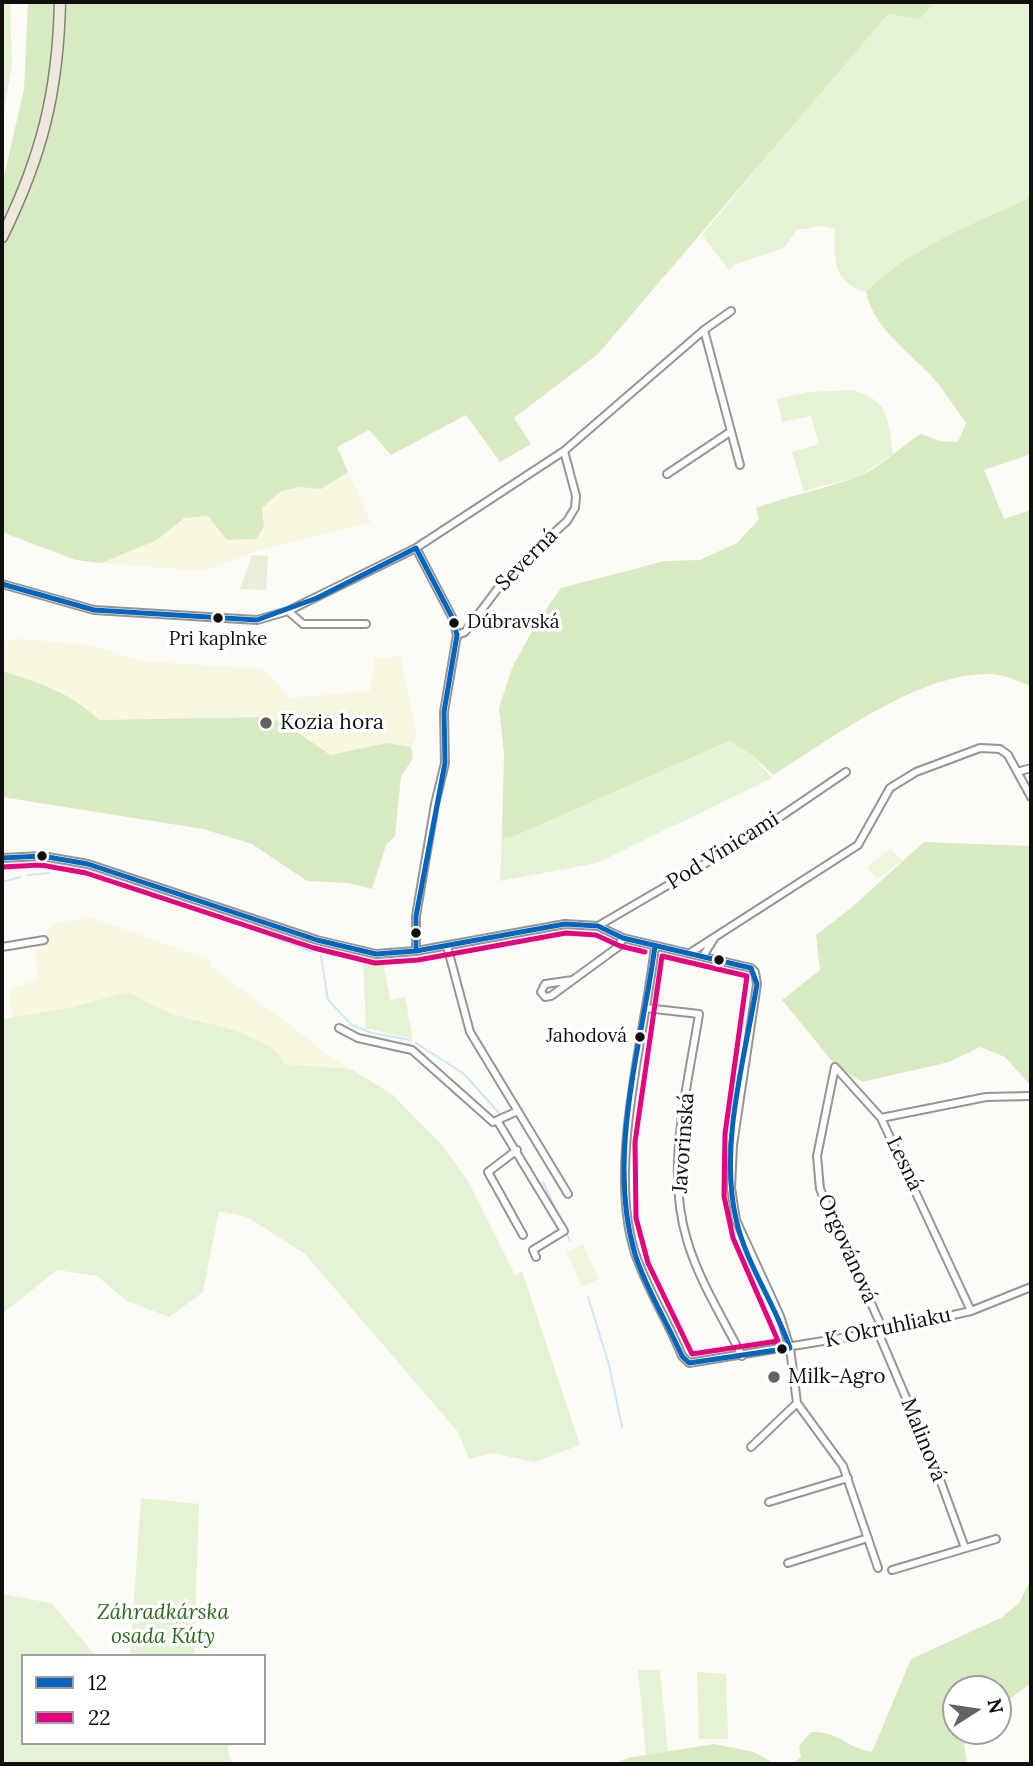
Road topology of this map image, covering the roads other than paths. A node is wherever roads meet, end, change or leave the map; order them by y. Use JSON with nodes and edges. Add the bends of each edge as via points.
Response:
{"nodes":[{"id":1,"x":60,"y":2,"type":"edge"},
{"id":2,"x":2,"y":237,"type":"edge"},
{"id":3,"x":731,"y":311,"type":"dead end"},
{"id":4,"x":704,"y":330,"type":"junction"},
{"id":5,"x":730,"y":432,"type":"junction"},
{"id":6,"x":564,"y":451,"type":"junction"},
{"id":7,"x":740,"y":465,"type":"dead end"},
{"id":8,"x":667,"y":474,"type":"dead end"},
{"id":9,"x":416,"y":548,"type":"junction"},
{"id":10,"x":2,"y":583,"type":"edge"},
{"id":11,"x":288,"y":611,"type":"junction"},
{"id":12,"x":366,"y":624,"type":"dead end"},
{"id":13,"x":457,"y":635,"type":"junction"},
{"id":14,"x":1031,"y":768,"type":"edge"},
{"id":15,"x":846,"y":772,"type":"dead end"},
{"id":16,"x":1017,"y":772,"type":"junction"},
{"id":17,"x":1031,"y":797,"type":"edge"},
{"id":18,"x":2,"y":858,"type":"edge"},
{"id":19,"x":598,"y":926,"type":"junction"},
{"id":20,"x":717,"y":934,"type":"junction"},
{"id":21,"x":623,"y":937,"type":"junction"},
{"id":22,"x":44,"y":940,"type":"dead end"},
{"id":23,"x":447,"y":946,"type":"junction"},
{"id":24,"x":655,"y":946,"type":"junction"},
{"id":25,"x":2,"y":947,"type":"edge"},
{"id":26,"x":416,"y":951,"type":"junction"},
{"id":27,"x":690,"y":953,"type":"junction"},
{"id":28,"x":703,"y":956,"type":"junction"},
{"id":29,"x":573,"y":980,"type":"junction"},
{"id":30,"x":646,"y":1008,"type":"junction"},
{"id":31,"x":339,"y":1028,"type":"dead end"},
{"id":32,"x":1031,"y":1096,"type":"edge"},
{"id":33,"x":518,"y":1111,"type":"junction"},
{"id":34,"x":881,"y":1118,"type":"junction"},
{"id":35,"x":498,"y":1122,"type":"junction"},
{"id":36,"x":517,"y":1150,"type":"junction"},
{"id":37,"x":568,"y":1194,"type":"dead end"},
{"id":38,"x":523,"y":1235,"type":"dead end"},
{"id":39,"x":536,"y":1257,"type":"dead end"},
{"id":40,"x":1031,"y":1287,"type":"edge"},
{"id":41,"x":971,"y":1311,"type":"junction"},
{"id":42,"x":878,"y":1332,"type":"junction"},
{"id":43,"x":790,"y":1348,"type":"junction"},
{"id":44,"x":741,"y":1356,"type":"junction"},
{"id":45,"x":797,"y":1403,"type":"junction"},
{"id":46,"x":751,"y":1447,"type":"dead end"},
{"id":47,"x":848,"y":1478,"type":"junction"},
{"id":48,"x":769,"y":1502,"type":"dead end"},
{"id":49,"x":867,"y":1538,"type":"junction"},
{"id":50,"x":996,"y":1539,"type":"dead end"},
{"id":51,"x":965,"y":1548,"type":"junction"},
{"id":52,"x":788,"y":1563,"type":"dead end"},
{"id":53,"x":878,"y":1568,"type":"dead end"},
{"id":54,"x":892,"y":1570,"type":"dead end"}],
"edges":[{"from":1,"to":2,"type":"main road","via":[[48,119]]},
{"from":3,"to":4,"type":"street"},
{"from":4,"to":5,"type":"street"},
{"from":4,"to":6,"type":"street"},
{"from":5,"to":7,"type":"street"},
{"from":5,"to":8,"type":"street"},
{"from":6,"to":9,"type":"street"},
{"from":6,"to":13,"type":"street","name":"Severná","via":[[576,496],[568,521],[509,575],[465,632]]},
{"from":9,"to":11,"type":"street"},
{"from":9,"to":13,"type":"street"},
{"from":10,"to":11,"type":"street","via":[[64,604],[105,611],[257,620]]},
{"from":11,"to":12,"type":"street","via":[[303,624]]},
{"from":13,"to":26,"type":"street","via":[[444,712],[447,748],[422,876]]},
{"from":14,"to":16,"type":"street"},
{"from":15,"to":19,"type":"street","name":"Pod Vinicami","via":[[752,836]]},
{"from":16,"to":17,"type":"street"},
{"from":16,"to":20,"type":"street","via":[[1007,755],[990,747],[904,778],[881,800],[858,845]]},
{"from":18,"to":26,"type":"street","via":[[66,858],[355,951]]},
{"from":19,"to":21,"type":"street"},
{"from":19,"to":23,"type":"street","via":[[565,923]]},
{"from":20,"to":27,"type":"street"},
{"from":20,"to":28,"type":"street"},
{"from":21,"to":24,"type":"street"},
{"from":21,"to":29,"type":"street","via":[[618,947]]},
{"from":22,"to":25,"type":"street"},
{"from":23,"to":26,"type":"street"},
{"from":23,"to":33,"type":"street","via":[[470,1032]]},
{"from":24,"to":27,"type":"street"},
{"from":24,"to":30,"type":"street"},
{"from":27,"to":28,"type":"street"},
{"from":28,"to":43,"type":"street","via":[[751,968],[757,977],[733,1145],[732,1188],[736,1220]]},
{"from":29,"to":29,"type":"street","via":[[551,996],[541,994],[545,984]]},
{"from":30,"to":44,"type":"street","name":"Javorinská","via":[[699,1013],[679,1146],[680,1209],[697,1266]]},
{"from":30,"to":44,"type":"street","via":[[625,1163],[635,1253],[681,1356],[689,1363]]},
{"from":31,"to":35,"type":"street","via":[[358,1038],[412,1050]]},
{"from":32,"to":34,"type":"street","name":"Lesná","via":[[986,1097]]},
{"from":33,"to":35,"type":"street"},
{"from":33,"to":37,"type":"street"},
{"from":34,"to":41,"type":"street","name":"Lesná"},
{"from":34,"to":42,"type":"street","name":"Orgovánová","via":[[835,1067],[817,1156],[820,1189],[879,1321]]},
{"from":35,"to":36,"type":"street"},
{"from":36,"to":38,"type":"street","via":[[488,1172]]},
{"from":36,"to":39,"type":"street","via":[[564,1231],[533,1251]]},
{"from":40,"to":41,"type":"street","name":"K Okruhliaku"},
{"from":41,"to":42,"type":"street","name":"K Okruhliaku"},
{"from":42,"to":43,"type":"street","name":"K Okruhliaku"},
{"from":42,"to":51,"type":"street","name":"Malinová"},
{"from":43,"to":44,"type":"street","name":"K Okruhliaku"},
{"from":43,"to":45,"type":"street"},
{"from":45,"to":46,"type":"street"},
{"from":45,"to":47,"type":"street"},
{"from":47,"to":48,"type":"street"},
{"from":47,"to":49,"type":"street"},
{"from":49,"to":52,"type":"street"},
{"from":49,"to":53,"type":"street"},
{"from":50,"to":51,"type":"street"},
{"from":51,"to":54,"type":"street"}]}
